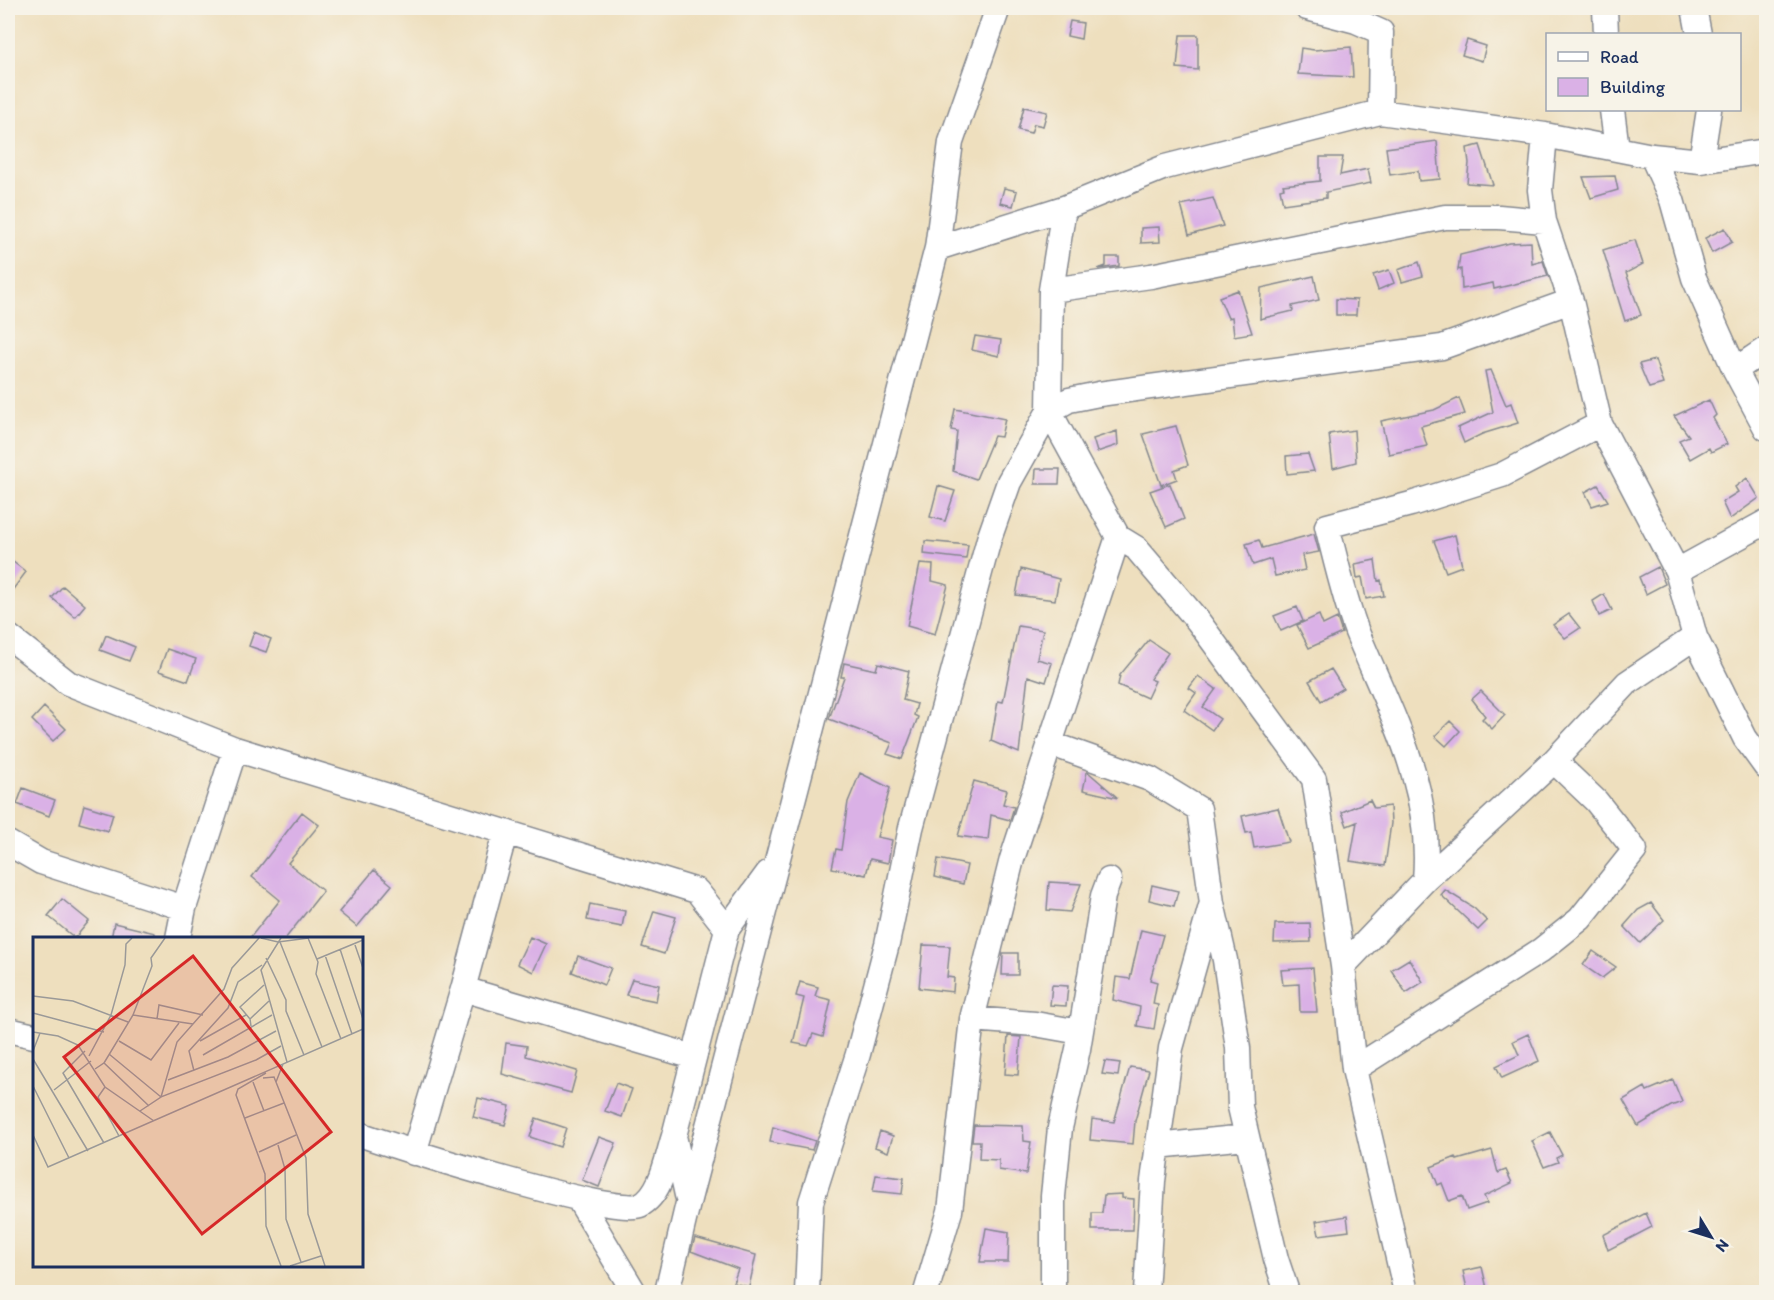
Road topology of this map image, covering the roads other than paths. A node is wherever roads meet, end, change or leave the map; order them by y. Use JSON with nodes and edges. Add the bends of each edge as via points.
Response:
{"nodes":[{"id":1,"x":998,"y":8,"type":"edge"},
{"id":2,"x":1307,"y":8,"type":"edge"},
{"id":3,"x":1605,"y":8,"type":"edge"},
{"id":4,"x":1694,"y":8,"type":"edge"},
{"id":5,"x":1606,"y":33,"type":"edge"},
{"id":6,"x":1699,"y":33,"type":"edge"},
{"id":7,"x":1612,"y":111,"type":"edge"},
{"id":8,"x":1709,"y":111,"type":"edge"},
{"id":9,"x":1380,"y":112,"type":"junction"},
{"id":10,"x":1545,"y":135,"type":"junction"},
{"id":11,"x":1617,"y":149,"type":"junction"},
{"id":12,"x":1767,"y":151,"type":"edge"},
{"id":13,"x":1652,"y":156,"type":"junction"},
{"id":14,"x":1701,"y":161,"type":"junction"},
{"id":15,"x":1064,"y":208,"type":"junction"},
{"id":16,"x":1544,"y":221,"type":"junction"},
{"id":17,"x":937,"y":248,"type":"junction"},
{"id":18,"x":1051,"y":290,"type":"junction"},
{"id":19,"x":1571,"y":301,"type":"junction"},
{"id":20,"x":1767,"y":349,"type":"edge"},
{"id":21,"x":1735,"y":370,"type":"junction"},
{"id":22,"x":1049,"y":411,"type":"junction"},
{"id":23,"x":1600,"y":424,"type":"junction"},
{"id":24,"x":1767,"y":428,"type":"edge"},
{"id":25,"x":1767,"y":522,"type":"edge"},
{"id":26,"x":1118,"y":537,"type":"junction"},
{"id":27,"x":1677,"y":571,"type":"junction"},
{"id":28,"x":8,"y":636,"type":"edge"},
{"id":29,"x":1695,"y":637,"type":"junction"},
{"id":30,"x":1049,"y":743,"type":"junction"},
{"id":31,"x":235,"y":749,"type":"junction"},
{"id":32,"x":1554,"y":761,"type":"junction"},
{"id":33,"x":1767,"y":767,"type":"edge"},
{"id":34,"x":505,"y":833,"type":"junction"},
{"id":35,"x":8,"y":843,"type":"edge"},
{"id":36,"x":777,"y":862,"type":"junction"},
{"id":37,"x":1109,"y":880,"type":"dead end"},
{"id":38,"x":1425,"y":880,"type":"junction"},
{"id":39,"x":1212,"y":903,"type":"junction"},
{"id":40,"x":184,"y":908,"type":"junction"},
{"id":41,"x":727,"y":929,"type":"junction"},
{"id":42,"x":178,"y":937,"type":"edge"},
{"id":43,"x":1343,"y":966,"type":"junction"},
{"id":44,"x":463,"y":989,"type":"junction"},
{"id":45,"x":972,"y":1019,"type":"junction"},
{"id":46,"x":8,"y":1029,"type":"edge"},
{"id":47,"x":1080,"y":1032,"type":"junction"},
{"id":48,"x":33,"y":1036,"type":"edge"},
{"id":49,"x":694,"y":1057,"type":"junction"},
{"id":50,"x":1354,"y":1069,"type":"junction"},
{"id":51,"x":363,"y":1136,"type":"edge"},
{"id":52,"x":674,"y":1136,"type":"junction"},
{"id":53,"x":1246,"y":1137,"type":"junction"},
{"id":54,"x":1157,"y":1146,"type":"junction"},
{"id":55,"x":414,"y":1153,"type":"junction"},
{"id":56,"x":578,"y":1198,"type":"junction"},
{"id":57,"x":688,"y":1199,"type":"junction"},
{"id":58,"x":634,"y":1293,"type":"edge"},
{"id":59,"x":667,"y":1293,"type":"edge"},
{"id":60,"x":807,"y":1293,"type":"edge"},
{"id":61,"x":926,"y":1293,"type":"edge"},
{"id":62,"x":1053,"y":1293,"type":"edge"},
{"id":63,"x":1146,"y":1293,"type":"edge"},
{"id":64,"x":1287,"y":1293,"type":"edge"},
{"id":65,"x":1406,"y":1293,"type":"edge"}],
"edges":[{"from":1,"to":17,"type":"street","via":[[951,142]]},
{"from":2,"to":9,"type":"street","via":[[1381,32]]},
{"from":3,"to":5,"type":"street"},
{"from":4,"to":6,"type":"street"},
{"from":7,"to":11,"type":"street"},
{"from":8,"to":14,"type":"street"},
{"from":9,"to":10,"type":"street"},
{"from":9,"to":15,"type":"street","via":[[1166,167]]},
{"from":10,"to":11,"type":"street"},
{"from":10,"to":16,"type":"street","via":[[1540,190]]},
{"from":11,"to":13,"type":"street"},
{"from":12,"to":14,"type":"street"},
{"from":13,"to":14,"type":"street"},
{"from":13,"to":21,"type":"street","via":[[1672,200],[1694,278]]},
{"from":15,"to":17,"type":"street"},
{"from":15,"to":18,"type":"street"},
{"from":16,"to":18,"type":"street","via":[[1445,217],[1151,276]]},
{"from":16,"to":19,"type":"street"},
{"from":17,"to":36,"type":"street"},
{"from":18,"to":22,"type":"street"},
{"from":19,"to":22,"type":"street","via":[[1442,347],[1110,392],[1069,400]]},
{"from":19,"to":23,"type":"street"},
{"from":20,"to":21,"type":"street"},
{"from":21,"to":24,"type":"street"},
{"from":22,"to":26,"type":"street"},
{"from":22,"to":60,"type":"street","via":[[1009,482],[989,539],[911,828],[861,1043],[811,1202]]},
{"from":23,"to":27,"type":"street"},
{"from":23,"to":38,"type":"street","via":[[1502,475],[1327,526],[1356,630],[1393,710],[1422,797],[1428,849]]},
{"from":25,"to":27,"type":"street"},
{"from":26,"to":30,"type":"street"},
{"from":26,"to":43,"type":"street","via":[[1136,548],[1198,621],[1314,779]]},
{"from":27,"to":29,"type":"street"},
{"from":28,"to":31,"type":"street","via":[[68,683]]},
{"from":29,"to":32,"type":"street","via":[[1627,683]]},
{"from":29,"to":33,"type":"street","via":[[1745,738]]},
{"from":30,"to":39,"type":"street","via":[[1150,778],[1198,809]]},
{"from":30,"to":45,"type":"street","via":[[1012,859]]},
{"from":31,"to":34,"type":"street"},
{"from":31,"to":40,"type":"street"},
{"from":32,"to":38,"type":"street"},
{"from":32,"to":50,"type":"street","via":[[1596,801],[1635,850],[1580,919],[1540,951]]},
{"from":34,"to":41,"type":"street","via":[[697,891]]},
{"from":34,"to":44,"type":"street"},
{"from":35,"to":40,"type":"street","via":[[41,862]]},
{"from":36,"to":41,"type":"street"},
{"from":36,"to":57,"type":"street"},
{"from":37,"to":47,"type":"street"},
{"from":38,"to":43,"type":"street"},
{"from":39,"to":53,"type":"street","via":[[1226,960]]},
{"from":39,"to":54,"type":"street","via":[[1171,1048]]},
{"from":40,"to":42,"type":"street"},
{"from":41,"to":49,"type":"street"},
{"from":43,"to":50,"type":"street"},
{"from":44,"to":49,"type":"street"},
{"from":44,"to":55,"type":"street"},
{"from":45,"to":47,"type":"street"},
{"from":45,"to":61,"type":"street","via":[[950,1211]]},
{"from":46,"to":48,"type":"street"},
{"from":47,"to":62,"type":"street","via":[[1060,1128],[1053,1196]]},
{"from":49,"to":52,"type":"street"},
{"from":50,"to":65,"type":"street"},
{"from":51,"to":55,"type":"street"},
{"from":52,"to":56,"type":"street","via":[[658,1183],[639,1205],[625,1208]]},
{"from":52,"to":57,"type":"street"},
{"from":53,"to":54,"type":"street"},
{"from":53,"to":64,"type":"street"},
{"from":54,"to":63,"type":"street"},
{"from":55,"to":56,"type":"street"},
{"from":56,"to":58,"type":"street"},
{"from":57,"to":59,"type":"street"}]}
